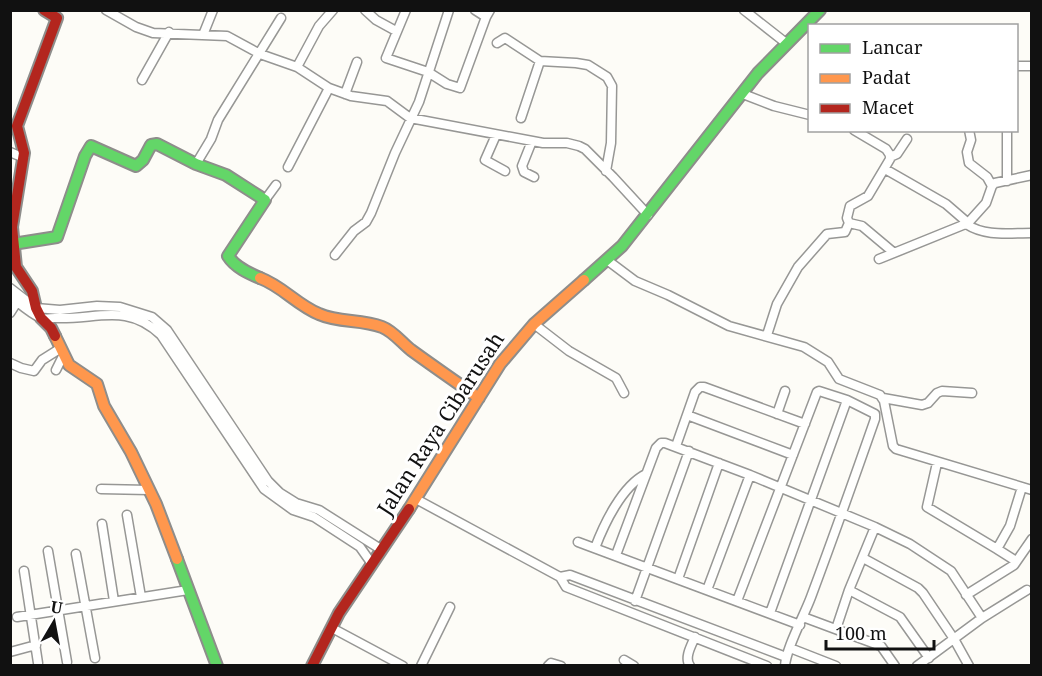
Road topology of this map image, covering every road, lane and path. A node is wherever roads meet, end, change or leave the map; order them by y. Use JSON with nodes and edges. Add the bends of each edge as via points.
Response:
{"nodes":[{"id":1,"x":106,"y":10,"type":"edge"},
{"id":2,"x":213,"y":10,"type":"edge"},
{"id":3,"x":333,"y":10,"type":"edge"},
{"id":4,"x":364,"y":10,"type":"edge"},
{"id":5,"x":406,"y":10,"type":"edge"},
{"id":6,"x":449,"y":10,"type":"edge"},
{"id":7,"x":475,"y":10,"type":"edge"},
{"id":8,"x":744,"y":10,"type":"edge"},
{"id":9,"x":820,"y":10,"type":"edge"},
{"id":10,"x":50,"y":11,"type":"edge"},
{"id":11,"x":488,"y":14,"type":"edge"},
{"id":12,"x":281,"y":18,"type":"dead end"},
{"id":13,"x":396,"y":31,"type":"junction"},
{"id":14,"x":169,"y":32,"type":"junction"},
{"id":15,"x":203,"y":35,"type":"junction"},
{"id":16,"x":497,"y":43,"type":"dead end"},
{"id":17,"x":786,"y":43,"type":"junction"},
{"id":18,"x":260,"y":54,"type":"junction"},
{"id":19,"x":540,"y":61,"type":"junction"},
{"id":20,"x":357,"y":62,"type":"dead end"},
{"id":21,"x":297,"y":67,"type":"junction"},
{"id":22,"x":428,"y":72,"type":"junction"},
{"id":23,"x":142,"y":80,"type":"dead end"},
{"id":24,"x":329,"y":88,"type":"junction"},
{"id":25,"x":345,"y":94,"type":"junction"},
{"id":26,"x":743,"y":94,"type":"junction"},
{"id":27,"x":808,"y":114,"type":"edge"},
{"id":28,"x":410,"y":118,"type":"junction"},
{"id":29,"x":521,"y":118,"type":"dead end"},
{"id":30,"x":857,"y":132,"type":"edge"},
{"id":31,"x":969,"y":132,"type":"edge"},
{"id":32,"x":1007,"y":132,"type":"edge"},
{"id":33,"x":496,"y":135,"type":"junction"},
{"id":34,"x":907,"y":139,"type":"dead end"},
{"id":35,"x":532,"y":141,"type":"junction"},
{"id":36,"x":10,"y":152,"type":"edge"},
{"id":37,"x":890,"y":156,"type":"junction"},
{"id":38,"x":24,"y":158,"type":"junction"},
{"id":39,"x":196,"y":164,"type":"junction"},
{"id":40,"x":288,"y":167,"type":"dead end"},
{"id":41,"x":885,"y":169,"type":"junction"},
{"id":42,"x":505,"y":171,"type":"dead end"},
{"id":43,"x":609,"y":174,"type":"junction"},
{"id":44,"x":1032,"y":175,"type":"edge"},
{"id":45,"x":534,"y":177,"type":"dead end"},
{"id":46,"x":1007,"y":181,"type":"junction"},
{"id":47,"x":276,"y":185,"type":"dead end"},
{"id":48,"x":992,"y":186,"type":"junction"},
{"id":49,"x":265,"y":200,"type":"junction"},
{"id":50,"x":648,"y":215,"type":"junction"},
{"id":51,"x":849,"y":224,"type":"junction"},
{"id":52,"x":967,"y":224,"type":"junction"},
{"id":53,"x":1032,"y":233,"type":"edge"},
{"id":54,"x":13,"y":244,"type":"junction"},
{"id":55,"x":893,"y":252,"type":"junction"},
{"id":56,"x":335,"y":255,"type":"dead end"},
{"id":57,"x":879,"y":259,"type":"dead end"},
{"id":58,"x":607,"y":260,"type":"junction"},
{"id":59,"x":10,"y":288,"type":"edge"},
{"id":60,"x":14,"y":299,"type":"edge"},
{"id":61,"x":10,"y":313,"type":"edge"},
{"id":62,"x":38,"y":313,"type":"junction"},
{"id":63,"x":534,"y":324,"type":"junction"},
{"id":64,"x":766,"y":335,"type":"junction"},
{"id":65,"x":62,"y":351,"type":"junction"},
{"id":66,"x":10,"y":363,"type":"edge"},
{"id":67,"x":56,"y":370,"type":"dead end"},
{"id":68,"x":784,"y":391,"type":"dead end"},
{"id":69,"x":624,"y":393,"type":"dead end"},
{"id":70,"x":972,"y":393,"type":"dead end"},
{"id":71,"x":479,"y":398,"type":"junction"},
{"id":72,"x":883,"y":398,"type":"junction"},
{"id":73,"x":847,"y":400,"type":"junction"},
{"id":74,"x":777,"y":414,"type":"junction"},
{"id":75,"x":687,"y":415,"type":"junction"},
{"id":76,"x":805,"y":424,"type":"junction"},
{"id":77,"x":676,"y":446,"type":"junction"},
{"id":78,"x":689,"y":451,"type":"junction"},
{"id":79,"x":794,"y":455,"type":"junction"},
{"id":80,"x":719,"y":463,"type":"junction"},
{"id":81,"x":937,"y":463,"type":"junction"},
{"id":82,"x":646,"y":474,"type":"junction"},
{"id":83,"x":750,"y":475,"type":"junction"},
{"id":84,"x":1022,"y":487,"type":"junction"},
{"id":85,"x":779,"y":488,"type":"junction"},
{"id":86,"x":101,"y":489,"type":"dead end"},
{"id":87,"x":149,"y":490,"type":"junction"},
{"id":88,"x":1032,"y":490,"type":"edge"},
{"id":89,"x":416,"y":499,"type":"junction"},
{"id":90,"x":812,"y":501,"type":"junction"},
{"id":91,"x":842,"y":513,"type":"junction"},
{"id":92,"x":128,"y":515,"type":"dead end"},
{"id":93,"x":102,"y":524,"type":"dead end"},
{"id":94,"x":875,"y":526,"type":"junction"},
{"id":95,"x":348,"y":534,"type":"junction"},
{"id":96,"x":1032,"y":539,"type":"edge"},
{"id":97,"x":578,"y":542,"type":"dead end"},
{"id":98,"x":595,"y":548,"type":"junction"},
{"id":99,"x":997,"y":549,"type":"junction"},
{"id":100,"x":382,"y":550,"type":"junction"},
{"id":101,"x":48,"y":551,"type":"dead end"},
{"id":102,"x":76,"y":554,"type":"dead end"},
{"id":103,"x":616,"y":555,"type":"junction"},
{"id":104,"x":862,"y":558,"type":"junction"},
{"id":105,"x":1016,"y":561,"type":"junction"},
{"id":106,"x":372,"y":564,"type":"junction"},
{"id":107,"x":648,"y":568,"type":"junction"},
{"id":108,"x":24,"y":571,"type":"dead end"},
{"id":109,"x":560,"y":577,"type":"junction"},
{"id":110,"x":678,"y":579,"type":"junction"},
{"id":111,"x":188,"y":590,"type":"junction"},
{"id":112,"x":707,"y":590,"type":"junction"},
{"id":113,"x":849,"y":590,"type":"junction"},
{"id":114,"x":1027,"y":590,"type":"dead end"},
{"id":115,"x":966,"y":595,"type":"junction"},
{"id":116,"x":141,"y":597,"type":"junction"},
{"id":117,"x":114,"y":601,"type":"junction"},
{"id":118,"x":635,"y":601,"type":"junction"},
{"id":119,"x":737,"y":601,"type":"junction"},
{"id":120,"x":86,"y":606,"type":"junction"},
{"id":121,"x":450,"y":608,"type":"dead end"},
{"id":122,"x":58,"y":610,"type":"junction"},
{"id":123,"x":770,"y":613,"type":"junction"},
{"id":124,"x":31,"y":615,"type":"junction"},
{"id":125,"x":17,"y":617,"type":"dead end"},
{"id":126,"x":982,"y":618,"type":"junction"},
{"id":127,"x":802,"y":621,"type":"junction"},
{"id":128,"x":332,"y":628,"type":"junction"},
{"id":129,"x":836,"y":629,"type":"junction"},
{"id":130,"x":695,"y":638,"type":"junction"},
{"id":131,"x":954,"y":639,"type":"junction"},
{"id":132,"x":36,"y":645,"type":"junction"},
{"id":133,"x":10,"y":652,"type":"edge"},
{"id":134,"x":787,"y":657,"type":"edge"},
{"id":135,"x":95,"y":658,"type":"dead end"},
{"id":136,"x":929,"y":658,"type":"junction"},
{"id":137,"x":624,"y":660,"type":"dead end"},
{"id":138,"x":67,"y":662,"type":"dead end"},
{"id":139,"x":38,"y":663,"type":"dead end"},
{"id":140,"x":217,"y":666,"type":"edge"},
{"id":141,"x":312,"y":666,"type":"edge"},
{"id":142,"x":403,"y":666,"type":"edge"},
{"id":143,"x":421,"y":666,"type":"edge"},
{"id":144,"x":548,"y":666,"type":"edge"},
{"id":145,"x":561,"y":666,"type":"edge"},
{"id":146,"x":634,"y":666,"type":"edge"},
{"id":147,"x":690,"y":666,"type":"edge"},
{"id":148,"x":767,"y":666,"type":"edge"},
{"id":149,"x":836,"y":666,"type":"edge"},
{"id":150,"x":895,"y":666,"type":"edge"},
{"id":151,"x":917,"y":666,"type":"edge"},
{"id":152,"x":969,"y":666,"type":"edge"}],
"edges":[{"from":1,"to":14,"type":"street","via":[[144,31]]},
{"from":2,"to":15,"type":"street"},
{"from":3,"to":21,"type":"street","via":[[319,26]]},
{"from":4,"to":13,"type":"street"},
{"from":5,"to":13,"type":"street"},
{"from":6,"to":22,"type":"street"},
{"from":7,"to":11,"type":"street"},
{"from":8,"to":17,"type":"street"},
{"from":9,"to":17,"type":"street","name":"Jalan Raya Cibarusah"},
{"from":10,"to":38,"type":"street","via":[[57,18],[56,24],[17,126]]},
{"from":11,"to":22,"type":"street","via":[[460,88]]},
{"from":12,"to":18,"type":"street"},
{"from":13,"to":22,"type":"street","via":[[386,58]]},
{"from":14,"to":15,"type":"street"},
{"from":14,"to":23,"type":"street"},
{"from":15,"to":18,"type":"street","via":[[227,36]]},
{"from":16,"to":19,"type":"street","via":[[508,39]]},
{"from":17,"to":26,"type":"street","name":"Jalan Raya Cibarusah"},
{"from":18,"to":21,"type":"street"},
{"from":18,"to":39,"type":"street","via":[[218,120]]},
{"from":19,"to":29,"type":"street"},
{"from":19,"to":43,"type":"street","via":[[588,65],[608,77],[612,86]]},
{"from":20,"to":25,"type":"street"},
{"from":21,"to":24,"type":"street"},
{"from":22,"to":28,"type":"street"},
{"from":24,"to":25,"type":"street"},
{"from":24,"to":40,"type":"street"},
{"from":25,"to":28,"type":"street","via":[[387,101]]},
{"from":26,"to":27,"type":"street"},
{"from":26,"to":50,"type":"street","name":"Jalan Raya Cibarusah"},
{"from":28,"to":33,"type":"street"},
{"from":28,"to":56,"type":"street","via":[[371,213]]},
{"from":30,"to":37,"type":"street"},
{"from":31,"to":48,"type":"street","via":[[969,163]]},
{"from":32,"to":46,"type":"street"},
{"from":33,"to":35,"type":"street"},
{"from":33,"to":42,"type":"street","via":[[485,160]]},
{"from":34,"to":37,"type":"street","via":[[897,154]]},
{"from":35,"to":43,"type":"street","via":[[579,146]]},
{"from":35,"to":45,"type":"street","via":[[522,166],[524,172]]},
{"from":36,"to":38,"type":"street"},
{"from":37,"to":41,"type":"street"},
{"from":38,"to":54,"type":"street","via":[[12,227]]},
{"from":39,"to":49,"type":"street","via":[[226,175]]},
{"from":39,"to":54,"type":"street","via":[[153,143],[136,166],[91,146],[57,237]]},
{"from":41,"to":51,"type":"street","via":[[868,196],[850,206]]},
{"from":41,"to":52,"type":"street","via":[[946,204]]},
{"from":43,"to":50,"type":"street"},
{"from":44,"to":46,"type":"street"},
{"from":46,"to":48,"type":"street"},
{"from":47,"to":49,"type":"street"},
{"from":48,"to":52,"type":"street","via":[[986,203]]},
{"from":49,"to":71,"type":"street","via":[[229,253],[231,261],[247,273],[273,283],[318,314],[386,328]]},
{"from":50,"to":58,"type":"street","name":"Jalan Raya Cibarusah"},
{"from":51,"to":55,"type":"street","via":[[862,226]]},
{"from":51,"to":64,"type":"street","via":[[845,232],[827,234],[798,267],[777,304]]},
{"from":52,"to":53,"type":"street","via":[[981,232]]},
{"from":52,"to":55,"type":"street"},
{"from":54,"to":62,"type":"street","via":[[16,267],[32,291]]},
{"from":55,"to":57,"type":"street"},
{"from":58,"to":63,"type":"street","name":"Jalan Raya Cibarusah"},
{"from":58,"to":64,"type":"street","via":[[635,281],[721,322]]},
{"from":59,"to":62,"type":"street"},
{"from":60,"to":61,"type":"street"},
{"from":60,"to":62,"type":"street"},
{"from":62,"to":65,"type":"street"},
{"from":62,"to":95,"type":"street","via":[[109,306],[152,317],[167,330],[275,489],[296,503],[319,510]]},
{"from":63,"to":69,"type":"street","via":[[569,351],[616,378]]},
{"from":63,"to":71,"type":"street","name":"Jalan Raya Cibarusah","via":[[500,364]]},
{"from":64,"to":72,"type":"street","via":[[804,347],[828,362],[839,379]]},
{"from":65,"to":66,"type":"street","via":[[42,360],[34,371]]},
{"from":65,"to":67,"type":"street"},
{"from":65,"to":87,"type":"street","via":[[69,365],[97,384],[104,406]]},
{"from":68,"to":74,"type":"street"},
{"from":70,"to":72,"type":"street","via":[[942,391],[922,405]]},
{"from":71,"to":89,"type":"street","name":"Jalan Raya Cibarusah"},
{"from":72,"to":81,"type":"street","via":[[894,448]]},
{"from":73,"to":76,"type":"street","via":[[818,391]]},
{"from":73,"to":90,"type":"street"},
{"from":73,"to":91,"type":"street","via":[[875,415]]},
{"from":74,"to":75,"type":"street","via":[[700,387],[694,392]]},
{"from":74,"to":76,"type":"street"},
{"from":75,"to":77,"type":"street"},
{"from":75,"to":79,"type":"street"},
{"from":76,"to":79,"type":"street"},
{"from":77,"to":78,"type":"street"},
{"from":77,"to":82,"type":"street","via":[[658,444]]},
{"from":78,"to":80,"type":"street"},
{"from":78,"to":107,"type":"street"},
{"from":79,"to":85,"type":"street"},
{"from":80,"to":83,"type":"street"},
{"from":80,"to":110,"type":"street"},
{"from":81,"to":84,"type":"street"},
{"from":81,"to":99,"type":"street","via":[[927,507]]},
{"from":82,"to":98,"type":"street","via":[[633,484],[606,520]]},
{"from":82,"to":103,"type":"street"},
{"from":83,"to":85,"type":"street"},
{"from":83,"to":112,"type":"street"},
{"from":84,"to":88,"type":"street"},
{"from":84,"to":99,"type":"street","via":[[1010,526]]},
{"from":85,"to":90,"type":"street"},
{"from":85,"to":119,"type":"street"},
{"from":86,"to":87,"type":"street"},
{"from":87,"to":111,"type":"street"},
{"from":89,"to":100,"type":"street","name":"Jalan Raya Cibarusah"},
{"from":89,"to":109,"type":"street"},
{"from":90,"to":91,"type":"street"},
{"from":90,"to":123,"type":"street"},
{"from":91,"to":94,"type":"street"},
{"from":91,"to":127,"type":"street"},
{"from":92,"to":116,"type":"street"},
{"from":93,"to":117,"type":"street"},
{"from":94,"to":104,"type":"street"},
{"from":94,"to":115,"type":"street","via":[[945,566]]},
{"from":95,"to":100,"type":"street"},
{"from":95,"to":106,"type":"street"},
{"from":96,"to":105,"type":"street"},
{"from":97,"to":98,"type":"street"},
{"from":98,"to":103,"type":"street"},
{"from":99,"to":105,"type":"street"},
{"from":100,"to":106,"type":"street","name":"Jalan Raya Cibarusah"},
{"from":101,"to":122,"type":"street"},
{"from":102,"to":120,"type":"street"},
{"from":103,"to":107,"type":"street"},
{"from":104,"to":113,"type":"street"},
{"from":104,"to":131,"type":"street","via":[[918,588]]},
{"from":105,"to":115,"type":"street"},
{"from":106,"to":128,"type":"street","name":"Jalan Raya Cibarusah"},
{"from":107,"to":110,"type":"street"},
{"from":107,"to":118,"type":"street"},
{"from":108,"to":124,"type":"street"},
{"from":109,"to":118,"type":"street","via":[[570,575]]},
{"from":109,"to":130,"type":"street","via":[[566,587]]},
{"from":110,"to":112,"type":"street"},
{"from":111,"to":116,"type":"street"},
{"from":111,"to":140,"type":"street"},
{"from":112,"to":119,"type":"street"},
{"from":113,"to":129,"type":"street"},
{"from":113,"to":136,"type":"street","via":[[900,617]]},
{"from":114,"to":126,"type":"street"},
{"from":115,"to":126,"type":"street"},
{"from":116,"to":117,"type":"street"},
{"from":117,"to":120,"type":"street"},
{"from":118,"to":134,"type":"street"},
{"from":119,"to":123,"type":"street"},
{"from":120,"to":122,"type":"street"},
{"from":120,"to":135,"type":"street"},
{"from":121,"to":143,"type":"street"},
{"from":122,"to":124,"type":"street"},
{"from":122,"to":138,"type":"street"},
{"from":123,"to":127,"type":"street"},
{"from":124,"to":125,"type":"street"},
{"from":124,"to":132,"type":"street"},
{"from":126,"to":131,"type":"street"},
{"from":127,"to":129,"type":"street"},
{"from":127,"to":134,"type":"street"},
{"from":128,"to":141,"type":"street","name":"Jalan Raya Cibarusah"},
{"from":128,"to":142,"type":"street"},
{"from":129,"to":150,"type":"street","via":[[881,646]]},
{"from":130,"to":147,"type":"street","via":[[687,657]]},
{"from":130,"to":148,"type":"street"},
{"from":131,"to":136,"type":"street"},
{"from":131,"to":152,"type":"street"},
{"from":132,"to":133,"type":"street"},
{"from":132,"to":139,"type":"street"},
{"from":134,"to":149,"type":"street"},
{"from":136,"to":151,"type":"street"},
{"from":137,"to":146,"type":"street"},
{"from":144,"to":145,"type":"street"}]}
